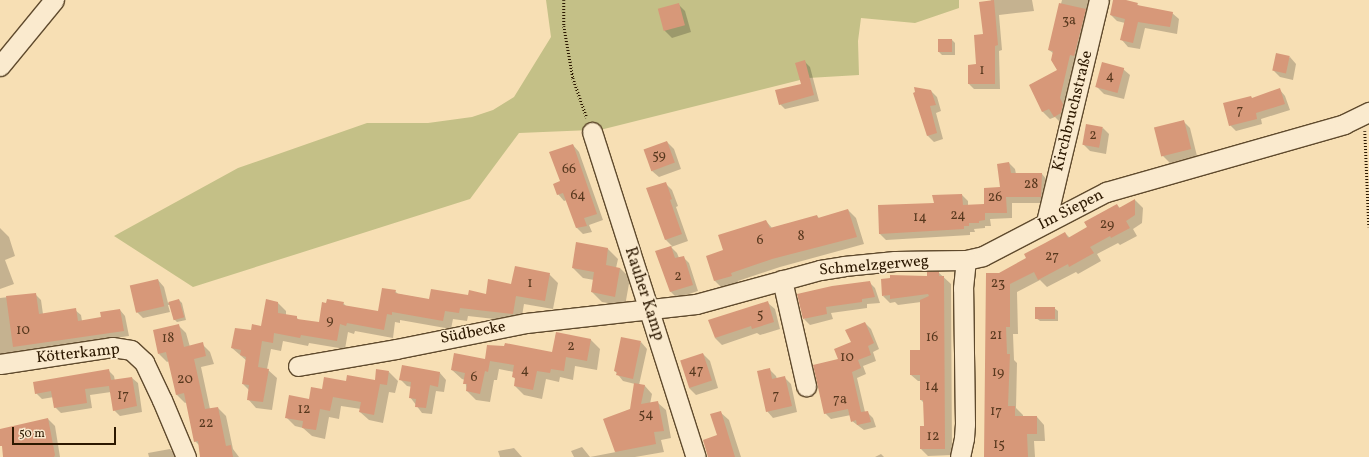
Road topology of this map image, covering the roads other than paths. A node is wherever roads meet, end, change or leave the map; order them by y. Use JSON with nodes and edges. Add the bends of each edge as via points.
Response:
{"nodes":[{"id":1,"x":54,"y":0,"type":"edge"},
{"id":2,"x":1099,"y":0,"type":"edge"},
{"id":3,"x":0,"y":66,"type":"edge"},
{"id":4,"x":1366,"y":114,"type":"edge"},
{"id":5,"x":592,"y":132,"type":"road end"},
{"id":6,"x":1046,"y":222,"type":"junction"},
{"id":7,"x":966,"y":260,"type":"junction"},
{"id":8,"x":782,"y":280,"type":"junction"},
{"id":9,"x":650,"y":310,"type":"junction"},
{"id":10,"x":0,"y":364,"type":"edge"},
{"id":11,"x":298,"y":366,"type":"dead end"},
{"id":12,"x":806,"y":386,"type":"dead end"},
{"id":13,"x":186,"y":457,"type":"edge"},
{"id":14,"x":696,"y":457,"type":"edge"},
{"id":15,"x":960,"y":457,"type":"edge"}],
"edges":[{"from":1,"to":3,"type":"street"},
{"from":2,"to":6,"type":"street","name":"Kirchbruchstraße"},
{"from":4,"to":6,"type":"street","name":"Im Siepen","via":[[1344,124],[1106,192]]},
{"from":5,"to":9,"type":"street","name":"Rauher Kamp"},
{"from":6,"to":7,"type":"street","name":"Im Siepen","via":[[998,250]]},
{"from":7,"to":8,"type":"street","name":"Schmelzgerweg","via":[[895,261],[850,265]]},
{"from":7,"to":15,"type":"street","via":[[963,288],[965,424]]},
{"from":8,"to":9,"type":"street","name":"Schmelzgerweg","via":[[696,304]]},
{"from":8,"to":12,"type":"street"},
{"from":9,"to":11,"type":"street","name":"Südbecke","via":[[526,323]]},
{"from":9,"to":14,"type":"street","name":"Rauher Kamp"},
{"from":10,"to":13,"type":"street","name":"Kötterkamp","via":[[112,347],[130,350],[144,362]]}]}
